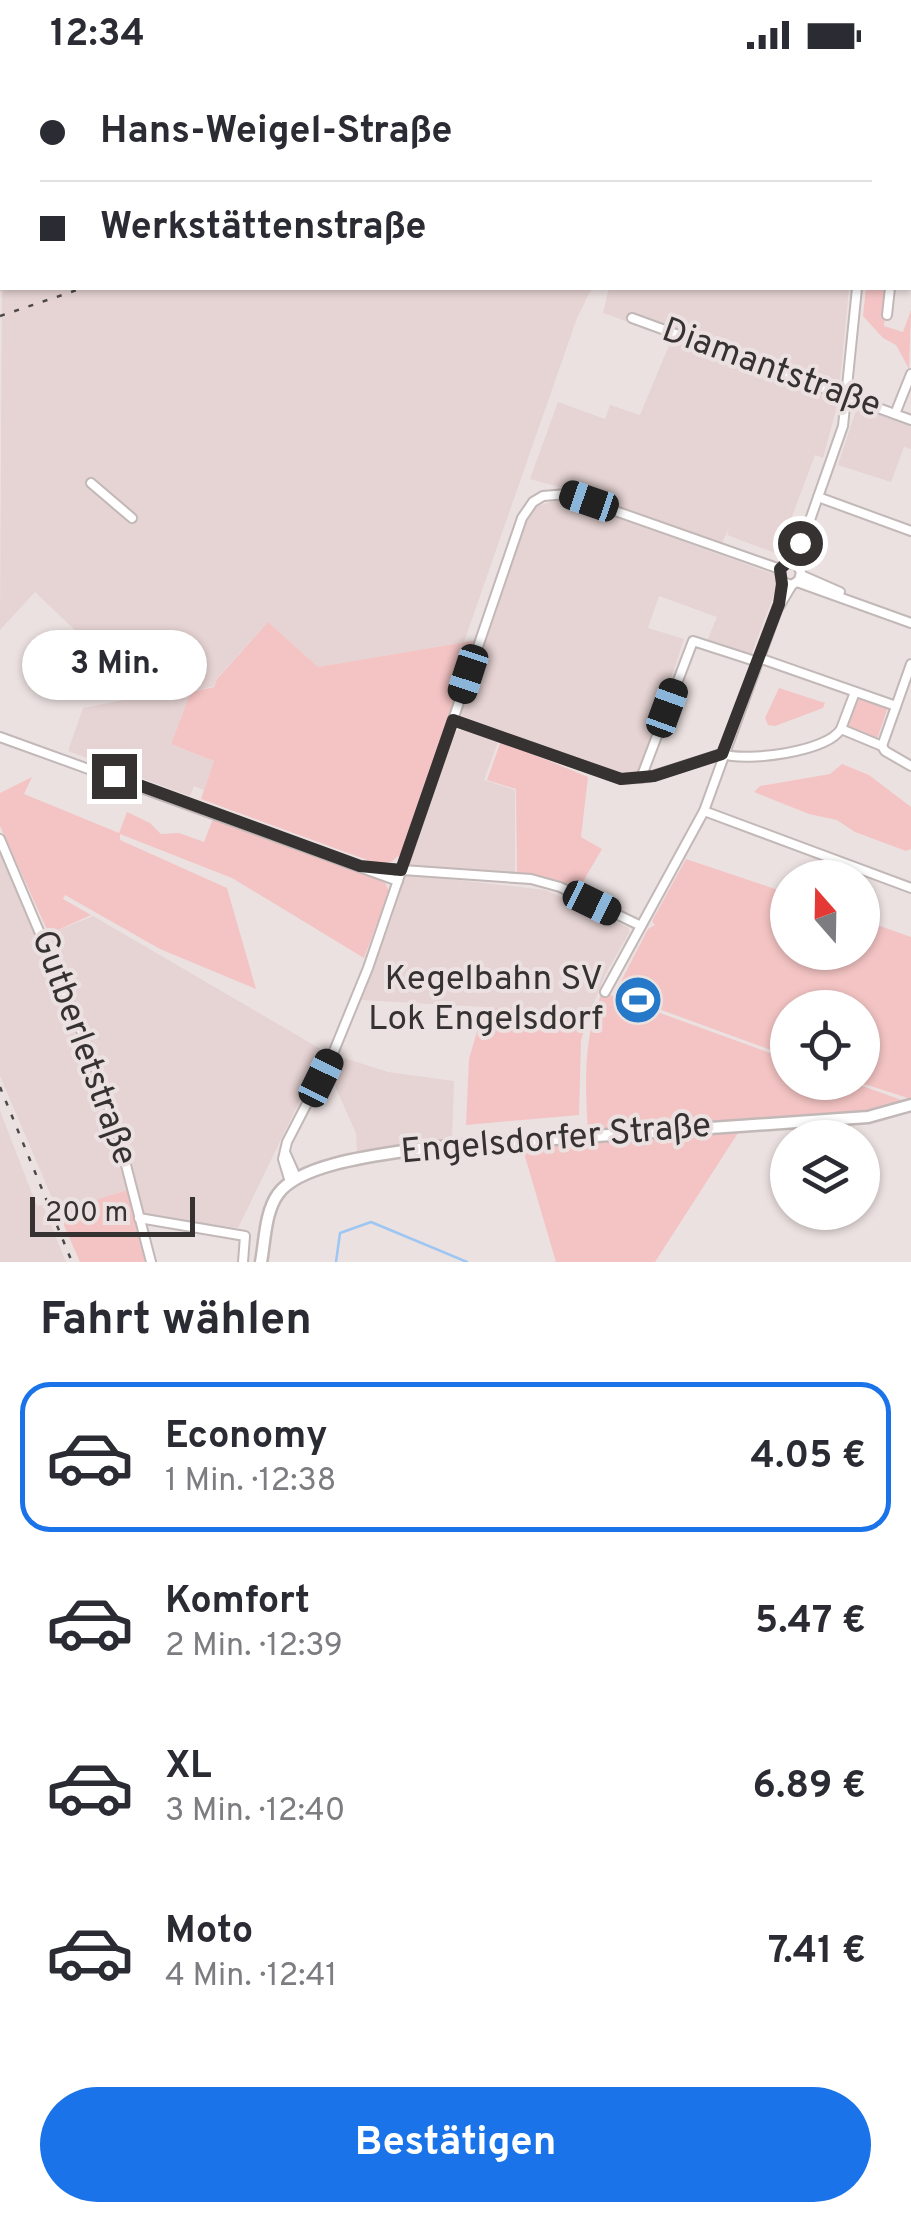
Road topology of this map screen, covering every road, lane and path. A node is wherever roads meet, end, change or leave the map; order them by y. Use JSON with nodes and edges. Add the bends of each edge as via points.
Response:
{"nodes":[{"id":1,"x":858,"y":290,"type":"edge"},
{"id":2,"x":890,"y":290,"type":"edge"},
{"id":3,"x":888,"y":315,"type":"dead end"},
{"id":4,"x":632,"y":318,"type":"dead end"},
{"id":5,"x":911,"y":374,"type":"edge"},
{"id":6,"x":847,"y":397,"type":"junction"},
{"id":7,"x":896,"y":414,"type":"junction"},
{"id":8,"x":911,"y":420,"type":"edge"},
{"id":9,"x":91,"y":483,"type":"dead end"},
{"id":10,"x":818,"y":497,"type":"junction"},
{"id":11,"x":132,"y":518,"type":"dead end"},
{"id":12,"x":911,"y":530,"type":"edge"},
{"id":13,"x":804,"y":537,"type":"junction"},
{"id":14,"x":788,"y":563,"type":"junction"},
{"id":15,"x":780,"y":569,"type":"junction"},
{"id":16,"x":797,"y":577,"type":"junction"},
{"id":17,"x":781,"y":580,"type":"junction"},
{"id":18,"x":779,"y":604,"type":"junction"},
{"id":19,"x":911,"y":623,"type":"edge"},
{"id":20,"x":758,"y":660,"type":"junction"},
{"id":21,"x":911,"y":664,"type":"edge"},
{"id":22,"x":855,"y":692,"type":"junction"},
{"id":23,"x":896,"y":706,"type":"junction"},
{"id":24,"x":453,"y":720,"type":"junction"},
{"id":25,"x":842,"y":730,"type":"junction"},
{"id":26,"x":0,"y":737,"type":"edge"},
{"id":27,"x":882,"y":746,"type":"junction"},
{"id":28,"x":722,"y":754,"type":"junction"},
{"id":29,"x":911,"y":766,"type":"edge"},
{"id":30,"x":641,"y":779,"type":"junction"},
{"id":31,"x":704,"y":811,"type":"junction"},
{"id":32,"x":0,"y":839,"type":"edge"},
{"id":33,"x":360,"y":866,"type":"junction"},
{"id":34,"x":401,"y":870,"type":"junction"},
{"id":35,"x":398,"y":881,"type":"junction"},
{"id":36,"x":911,"y":888,"type":"edge"},
{"id":37,"x":639,"y":925,"type":"junction"},
{"id":38,"x":605,"y":992,"type":"dead end"},
{"id":39,"x":911,"y":1106,"type":"edge"},
{"id":40,"x":294,"y":1180,"type":"junction"},
{"id":41,"x":139,"y":1218,"type":"junction"},
{"id":42,"x":151,"y":1262,"type":"edge"},
{"id":43,"x":243,"y":1262,"type":"edge"},
{"id":44,"x":261,"y":1262,"type":"edge"}],
"edges":[{"from":1,"to":6,"type":"street"},
{"from":2,"to":3,"type":"street"},
{"from":4,"to":6,"type":"street","name":"Diamantstraße"},
{"from":5,"to":7,"type":"street"},
{"from":6,"to":7,"type":"street","name":"Diamantstraße"},
{"from":6,"to":10,"type":"street"},
{"from":7,"to":8,"type":"street","name":"Diamantstraße"},
{"from":9,"to":11,"type":"street"},
{"from":10,"to":12,"type":"street"},
{"from":10,"to":13,"type":"street"},
{"from":13,"to":14,"type":"street"},
{"from":13,"to":16,"type":"street"},
{"from":14,"to":15,"type":"street"},
{"from":14,"to":16,"type":"street"},
{"from":15,"to":17,"type":"street"},
{"from":15,"to":24,"type":"street","via":[[568,494],[544,496],[527,510]]},
{"from":16,"to":17,"type":"street"},
{"from":16,"to":18,"type":"street"},
{"from":16,"to":19,"type":"street"},
{"from":17,"to":18,"type":"street"},
{"from":18,"to":20,"type":"street"},
{"from":20,"to":22,"type":"street"},
{"from":20,"to":28,"type":"street"},
{"from":20,"to":30,"type":"street","via":[[693,641]]},
{"from":21,"to":23,"type":"street"},
{"from":22,"to":23,"type":"street"},
{"from":22,"to":25,"type":"street"},
{"from":23,"to":27,"type":"street"},
{"from":24,"to":30,"type":"street","via":[[621,779]]},
{"from":24,"to":34,"type":"street"},
{"from":25,"to":27,"type":"street"},
{"from":25,"to":28,"type":"street","via":[[795,750],[741,758]]},
{"from":26,"to":33,"type":"street"},
{"from":27,"to":29,"type":"street"},
{"from":28,"to":30,"type":"street"},
{"from":28,"to":31,"type":"street"},
{"from":31,"to":36,"type":"street"},
{"from":31,"to":37,"type":"street"},
{"from":32,"to":41,"type":"street","name":"Gutberletstraße","via":[[89,1050]]},
{"from":33,"to":34,"type":"street"},
{"from":33,"to":35,"type":"street"},
{"from":34,"to":35,"type":"street"},
{"from":34,"to":37,"type":"street","via":[[531,879]]},
{"from":35,"to":40,"type":"street","via":[[340,1038],[287,1142]]},
{"from":37,"to":38,"type":"street"},
{"from":39,"to":40,"type":"main road","name":"Engelsdorfer Straße","via":[[868,1117],[424,1148],[362,1158]]},
{"from":40,"to":44,"type":"main road","via":[[271,1208]]},
{"from":41,"to":42,"type":"street","name":"Gutberletstraße"},
{"from":41,"to":43,"type":"street","via":[[247,1237]]}]}
